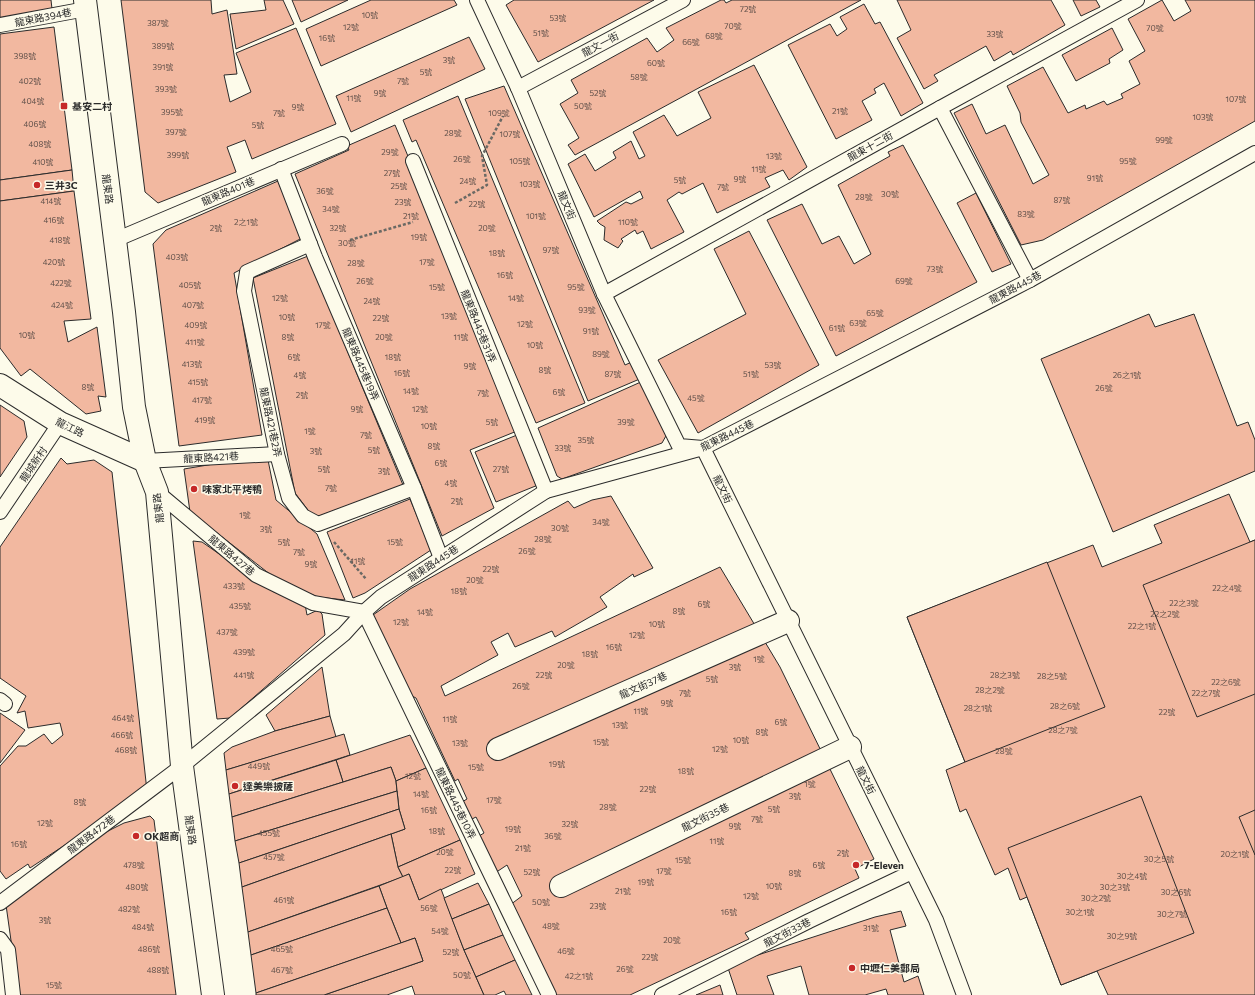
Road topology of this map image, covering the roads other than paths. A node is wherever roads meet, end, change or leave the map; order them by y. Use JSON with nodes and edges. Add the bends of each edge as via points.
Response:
{"nodes":[{"id":1,"x":477,"y":0,"type":"edge"},
{"id":2,"x":683,"y":0,"type":"edge"},
{"id":3,"x":1137,"y":0,"type":"edge"},
{"id":4,"x":85,"y":5,"type":"edge"},
{"id":5,"x":0,"y":25,"type":"edge"},
{"id":6,"x":518,"y":88,"type":"junction"},
{"id":7,"x":940,"y":108,"type":"junction"},
{"id":8,"x":342,"y":144,"type":"dead end"},
{"id":9,"x":1254,"y":156,"type":"edge"},
{"id":10,"x":413,"y":161,"type":"dead end"},
{"id":11,"x":281,"y":169,"type":"junction"},
{"id":12,"x":115,"y":240,"type":"junction"},
{"id":13,"x":310,"y":244,"type":"junction"},
{"id":14,"x":1030,"y":280,"type":"junction"},
{"id":15,"x":604,"y":294,"type":"junction"},
{"id":16,"x":0,"y":385,"type":"edge"},
{"id":17,"x":60,"y":423,"type":"junction"},
{"id":18,"x":703,"y":448,"type":"junction"},
{"id":19,"x":277,"y":454,"type":"junction"},
{"id":20,"x":145,"y":461,"type":"junction"},
{"id":21,"x":414,"y":488,"type":"junction"},
{"id":22,"x":546,"y":491,"type":"junction"},
{"id":23,"x":157,"y":492,"type":"junction"},
{"id":24,"x":2,"y":505,"type":"edge"},
{"id":25,"x":441,"y":558,"type":"junction"},
{"id":26,"x":364,"y":612,"type":"junction"},
{"id":27,"x":788,"y":621,"type":"junction"},
{"id":28,"x":850,"y":747,"type":"junction"},
{"id":29,"x":498,"y":749,"type":"dead end"},
{"id":30,"x":182,"y":766,"type":"junction"},
{"id":31,"x":912,"y":872,"type":"junction"},
{"id":32,"x":561,"y":886,"type":"dead end"},
{"id":33,"x":0,"y":903,"type":"edge"},
{"id":34,"x":0,"y":939,"type":"edge"},
{"id":35,"x":13,"y":995,"type":"edge"},
{"id":36,"x":214,"y":995,"type":"edge"},
{"id":37,"x":549,"y":995,"type":"edge"},
{"id":38,"x":662,"y":995,"type":"edge"},
{"id":39,"x":964,"y":995,"type":"edge"}],
"edges":[{"from":1,"to":6,"type":"lane","name":"龍文街"},
{"from":2,"to":6,"type":"lane","name":"龍文一街"},
{"from":3,"to":7,"type":"lane","name":"龍東十二街"},
{"from":4,"to":5,"type":"lane","name":"龍東路394巷"},
{"from":4,"to":12,"type":"street","name":"龍東路"},
{"from":6,"to":15,"type":"lane","name":"龍文街"},
{"from":7,"to":14,"type":"lane"},
{"from":7,"to":15,"type":"lane","name":"龍東十二街"},
{"from":8,"to":11,"type":"lane","name":"龍東路401巷"},
{"from":9,"to":14,"type":"lane","name":"龍東路445巷"},
{"from":10,"to":22,"type":"lane","name":"龍東路445巷31弄"},
{"from":11,"to":12,"type":"lane","name":"龍東路401巷"},
{"from":11,"to":13,"type":"lane","name":"龍東路445巷19弄"},
{"from":12,"to":20,"type":"street","name":"龍東路","via":[[134,406]]},
{"from":13,"to":19,"type":"lane","name":"龍東路421巷2弄","via":[[247,272],[244,291]]},
{"from":13,"to":21,"type":"lane","name":"龍東路445巷19弄"},
{"from":14,"to":18,"type":"lane","name":"龍東路445巷"},
{"from":15,"to":18,"type":"lane","name":"龍文街","via":[[679,446]]},
{"from":16,"to":17,"type":"street","name":"龍江路"},
{"from":17,"to":20,"type":"street","name":"龍江路"},
{"from":17,"to":24,"type":"lane","name":"龍城新村"},
{"from":18,"to":22,"type":"lane","name":"龍東路445巷"},
{"from":18,"to":27,"type":"lane","name":"龍文街"},
{"from":19,"to":20,"type":"lane","name":"龍東路421巷"},
{"from":19,"to":21,"type":"lane","name":"龍東路421巷2弄","via":[[289,498],[303,516],[318,524]]},
{"from":20,"to":23,"type":"street","name":"龍東路"},
{"from":21,"to":25,"type":"lane","name":"龍東路445巷19弄"},
{"from":22,"to":25,"type":"lane","name":"龍東路445巷"},
{"from":23,"to":26,"type":"lane","name":"龍東路427巷","via":[[256,575],[313,603]]},
{"from":23,"to":30,"type":"street","name":"龍東路"},
{"from":25,"to":26,"type":"lane","name":"龍東路445巷","via":[[380,596]]},
{"from":26,"to":30,"type":"lane","name":"龍東路445巷","via":[[344,634]]},
{"from":26,"to":37,"type":"lane","name":"龍東路445巷10弄"},
{"from":27,"to":28,"type":"lane","name":"龍文街"},
{"from":27,"to":29,"type":"street","name":"龍文街37巷"},
{"from":28,"to":31,"type":"lane","name":"龍文街"},
{"from":28,"to":32,"type":"street","name":"龍文街35巷"},
{"from":30,"to":33,"type":"lane","name":"龍東路472巷"},
{"from":30,"to":36,"type":"street","name":"龍東路"},
{"from":31,"to":38,"type":"lane","name":"龍文街33巷"},
{"from":31,"to":39,"type":"lane","name":"龍文街","via":[[936,920]]},
{"from":34,"to":35,"type":"lane","via":[[8,950]]}]}
